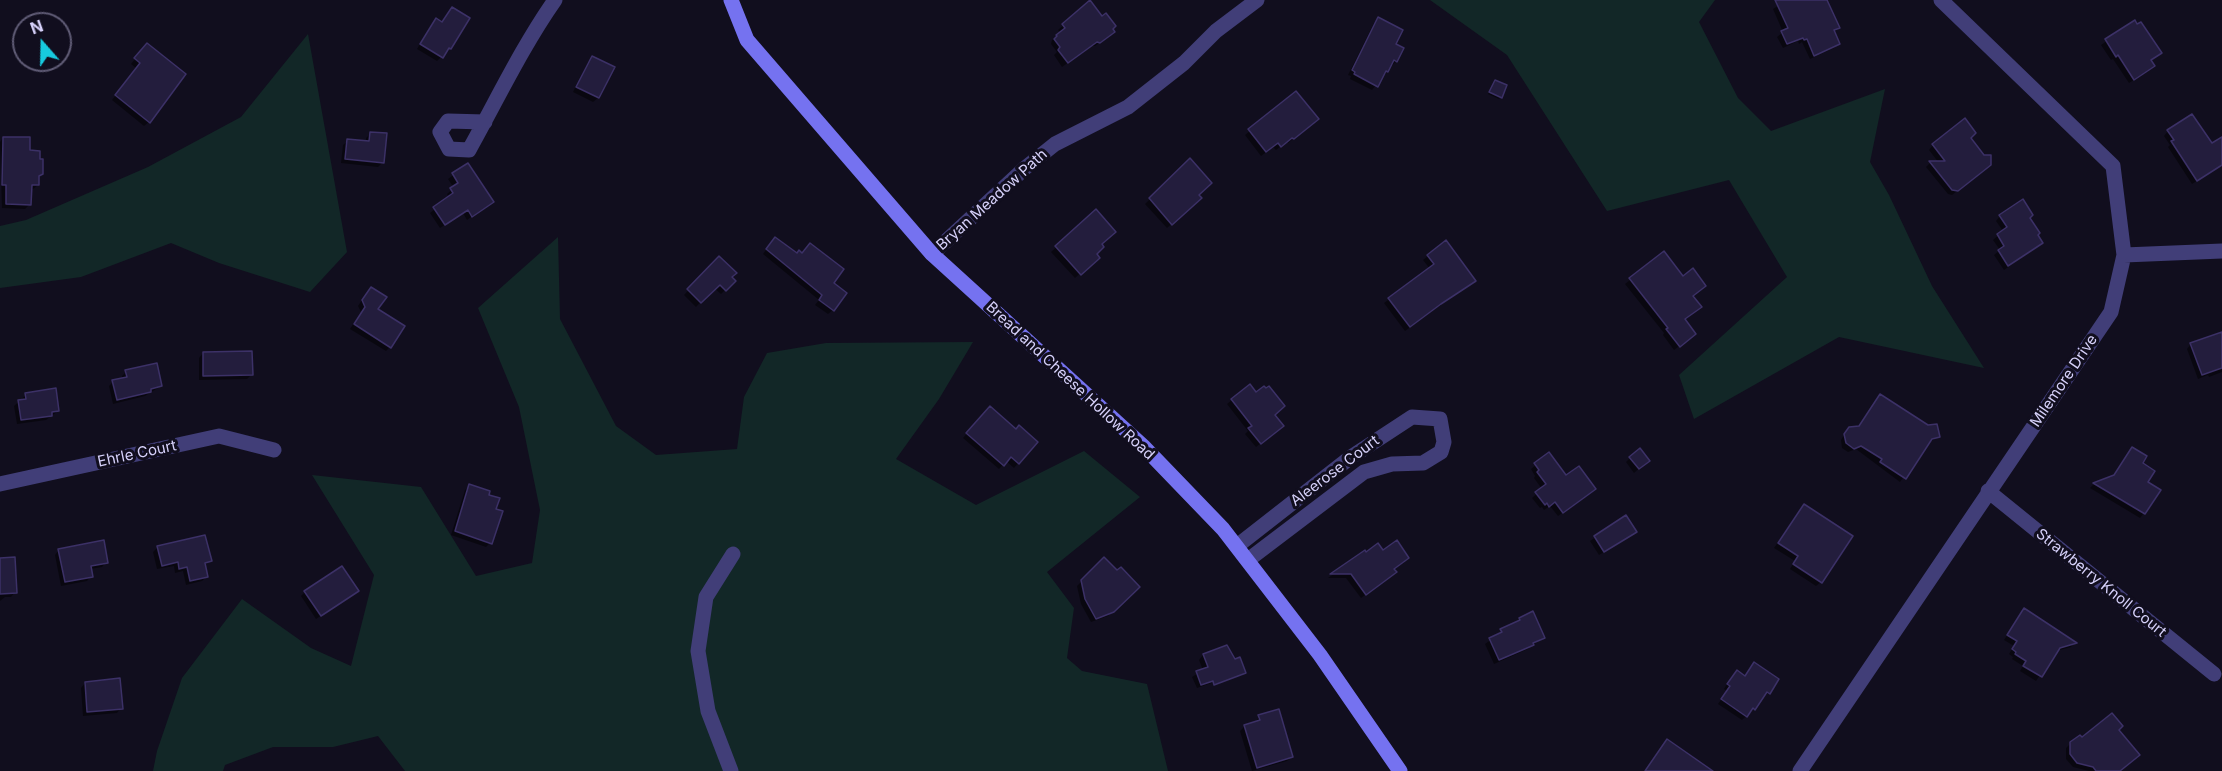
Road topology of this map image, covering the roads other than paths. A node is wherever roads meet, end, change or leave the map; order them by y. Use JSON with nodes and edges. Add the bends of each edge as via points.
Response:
{"nodes":[{"id":1,"x":555,"y":0,"type":"edge"},
{"id":2,"x":731,"y":0,"type":"edge"},
{"id":3,"x":1257,"y":0,"type":"edge"},
{"id":4,"x":1941,"y":0,"type":"edge"},
{"id":5,"x":485,"y":122,"type":"dead end"},
{"id":6,"x":2222,"y":251,"type":"edge"},
{"id":7,"x":932,"y":254,"type":"junction"},
{"id":8,"x":2124,"y":255,"type":"junction"},
{"id":9,"x":274,"y":450,"type":"dead end"},
{"id":10,"x":0,"y":484,"type":"edge"},
{"id":11,"x":1988,"y":491,"type":"junction"},
{"id":12,"x":1237,"y":546,"type":"junction"},
{"id":13,"x":733,"y":554,"type":"dead end"},
{"id":14,"x":1248,"y":560,"type":"junction"},
{"id":15,"x":2214,"y":674,"type":"dead end"},
{"id":16,"x":731,"y":771,"type":"edge"},
{"id":17,"x":1400,"y":771,"type":"edge"},
{"id":18,"x":1800,"y":771,"type":"edge"}],
"edges":[{"from":1,"to":5,"type":"street"},
{"from":2,"to":7,"type":"main road","name":"Bread and Cheese Hollow Road","via":[[747,40]]},
{"from":3,"to":7,"type":"street","name":"Bryan Meadow Path","via":[[1128,107],[1055,144]]},
{"from":4,"to":8,"type":"street","name":"Milemore Drive","via":[[2113,166]]},
{"from":6,"to":8,"type":"street"},
{"from":7,"to":12,"type":"main road","name":"Bread and Cheese Hollow Road","via":[[1143,446]]},
{"from":8,"to":11,"type":"street","name":"Milemore Drive","via":[[2111,312]]},
{"from":9,"to":10,"type":"street","name":"Ehrle Court","via":[[219,436]]},
{"from":11,"to":15,"type":"street","name":"Strawberry Knoll Court"},
{"from":11,"to":18,"type":"street","name":"Milemore Drive"},
{"from":12,"to":14,"type":"main road","name":"Bread and Cheese Hollow Road"},
{"from":12,"to":14,"type":"street","name":"Aleerose Court","via":[[1351,457],[1412,417],[1440,419],[1444,441],[1441,452],[1423,463],[1392,464],[1364,472]]},
{"from":13,"to":16,"type":"street","via":[[705,597],[698,651],[708,711]]},
{"from":14,"to":17,"type":"main road","name":"Bread and Cheese Hollow Road"}]}
